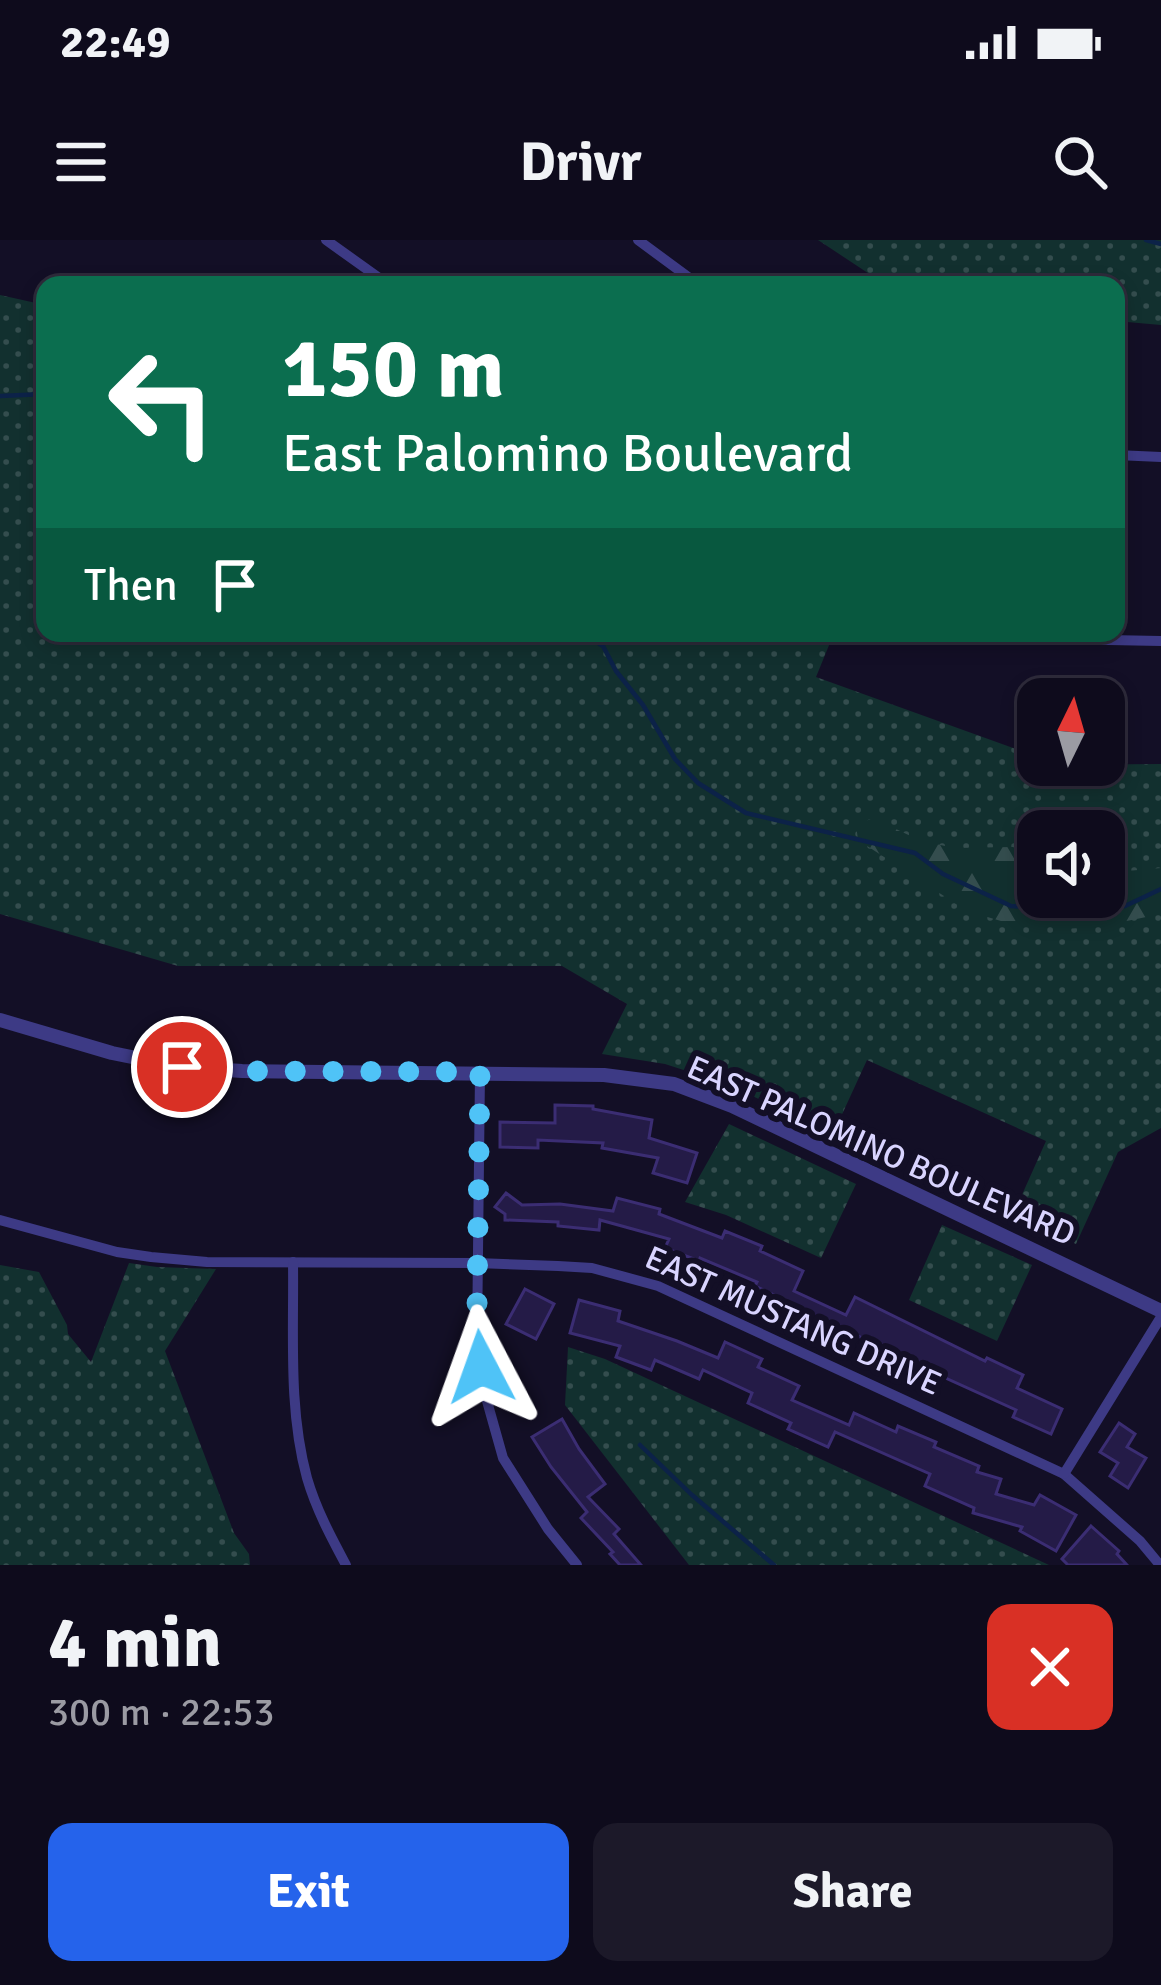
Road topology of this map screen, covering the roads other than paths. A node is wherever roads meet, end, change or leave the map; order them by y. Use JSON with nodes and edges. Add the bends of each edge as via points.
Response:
{"nodes":[{"id":1,"x":326,"y":240,"type":"edge"},
{"id":2,"x":638,"y":240,"type":"edge"},
{"id":3,"x":376,"y":276,"type":"edge"},
{"id":4,"x":687,"y":276,"type":"edge"},
{"id":5,"x":1125,"y":455,"type":"edge"},
{"id":6,"x":1161,"y":457,"type":"edge"},
{"id":7,"x":1125,"y":640,"type":"edge"},
{"id":8,"x":1161,"y":641,"type":"edge"},
{"id":9,"x":0,"y":1020,"type":"edge"},
{"id":10,"x":480,"y":1072,"type":"junction"},
{"id":11,"x":0,"y":1220,"type":"edge"},
{"id":12,"x":293,"y":1262,"type":"junction"},
{"id":13,"x":477,"y":1263,"type":"junction"},
{"id":14,"x":1161,"y":1314,"type":"edge"},
{"id":15,"x":1064,"y":1474,"type":"junction"},
{"id":16,"x":346,"y":1565,"type":"edge"},
{"id":17,"x":577,"y":1565,"type":"edge"},
{"id":18,"x":1160,"y":1565,"type":"edge"}],
"edges":[{"from":1,"to":3,"type":"street"},
{"from":2,"to":4,"type":"street"},
{"from":5,"to":6,"type":"street"},
{"from":7,"to":8,"type":"street"},
{"from":9,"to":10,"type":"street","name":"EAST PALOMINO BOULEVARD","via":[[182,1067]]},
{"from":10,"to":13,"type":"street"},
{"from":10,"to":14,"type":"street","name":"EAST PALOMINO BOULEVARD","via":[[674,1084]]},
{"from":11,"to":12,"type":"street","name":"EAST MUSTANG DRIVE","via":[[151,1257]]},
{"from":12,"to":13,"type":"street","name":"EAST MUSTANG DRIVE"},
{"from":12,"to":16,"type":"street","via":[[300,1445]]},
{"from":13,"to":15,"type":"street","name":"EAST MUSTANG DRIVE","via":[[592,1268],[658,1286]]},
{"from":13,"to":17,"type":"street","via":[[477,1342],[503,1458]]},
{"from":14,"to":15,"type":"street"},
{"from":15,"to":18,"type":"street","name":"EAST MUSTANG DRIVE"}]}
